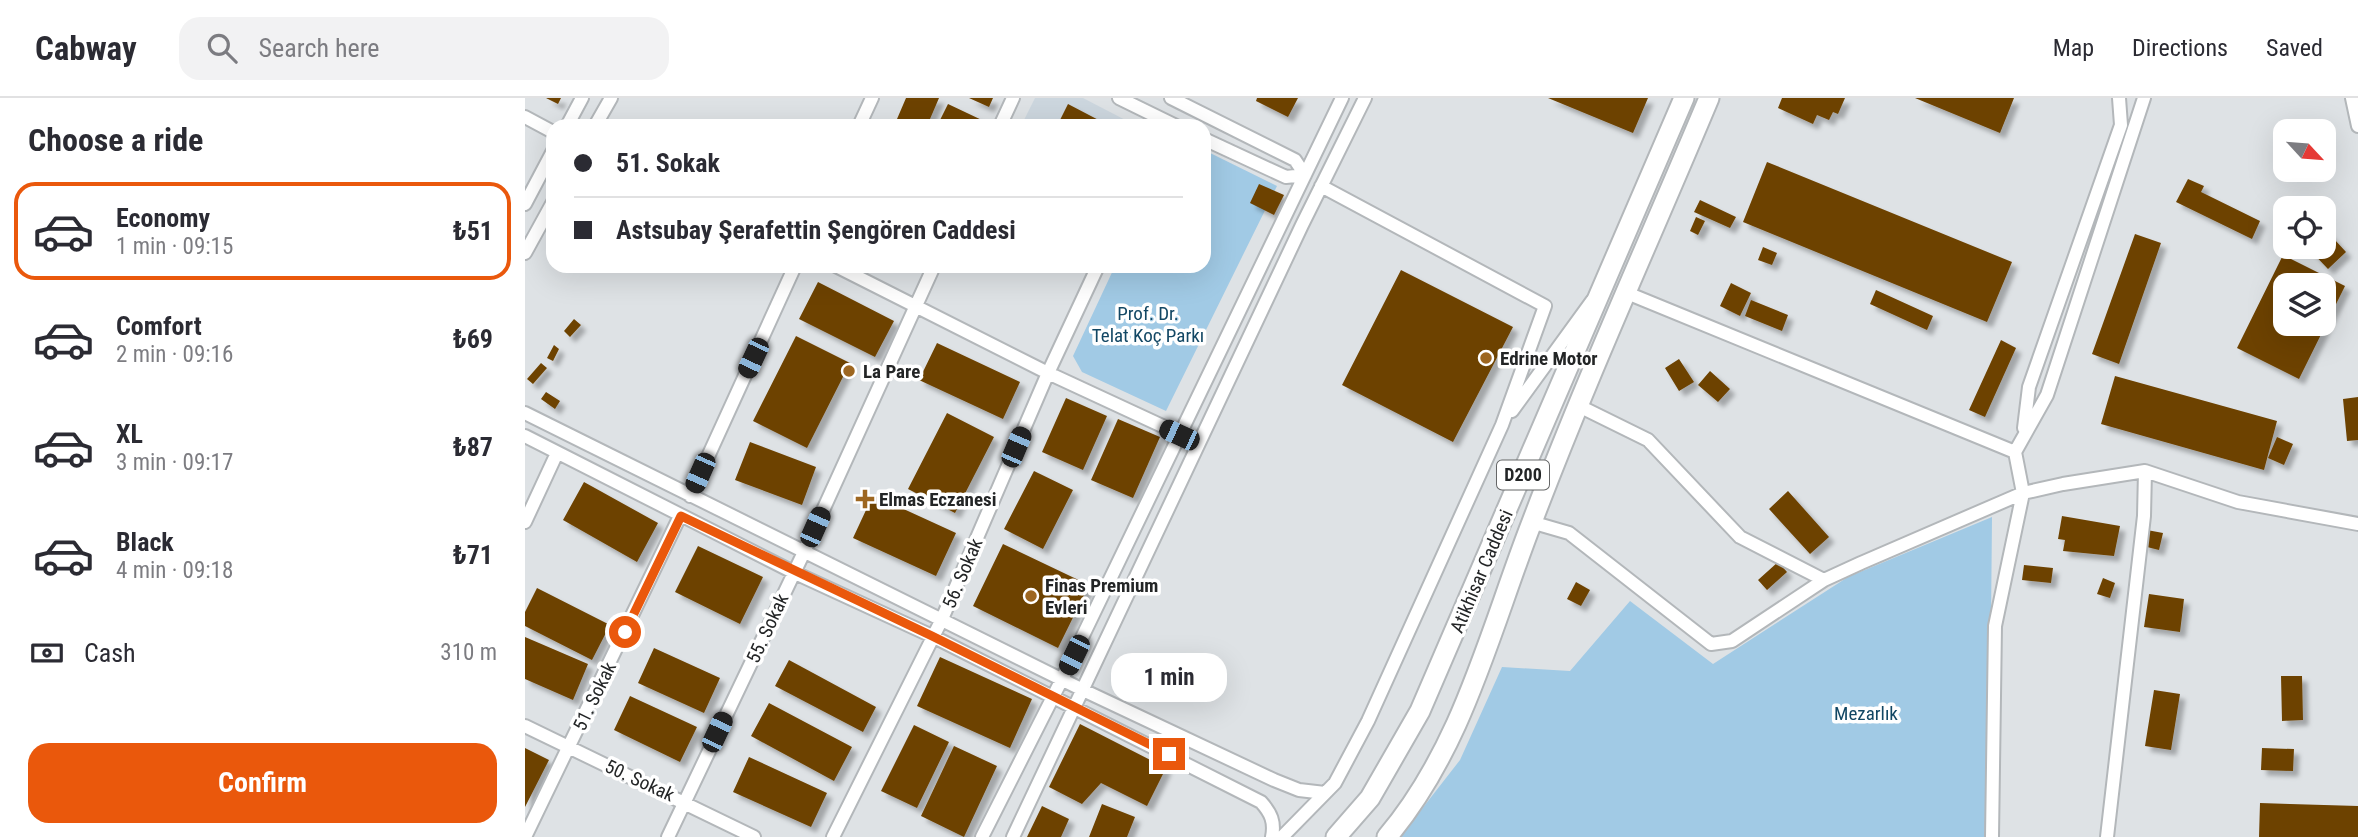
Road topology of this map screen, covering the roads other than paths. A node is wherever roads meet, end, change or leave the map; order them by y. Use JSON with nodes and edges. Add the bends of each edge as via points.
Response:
{"nodes":[{"id":1,"x":582,"y":98,"type":"edge"},
{"id":2,"x":611,"y":98,"type":"edge"},
{"id":3,"x":872,"y":98,"type":"edge"},
{"id":4,"x":1013,"y":98,"type":"edge"},
{"id":5,"x":1119,"y":98,"type":"edge"},
{"id":6,"x":1171,"y":98,"type":"edge"},
{"id":7,"x":1342,"y":98,"type":"edge"},
{"id":8,"x":1366,"y":98,"type":"edge"},
{"id":9,"x":1684,"y":98,"type":"edge"},
{"id":10,"x":1709,"y":98,"type":"edge"},
{"id":11,"x":2119,"y":98,"type":"edge"},
{"id":12,"x":2144,"y":98,"type":"edge"},
{"id":13,"x":2351,"y":98,"type":"edge"},
{"id":14,"x":525,"y":117,"type":"edge"},
{"id":15,"x":571,"y":119,"type":"edge"},
{"id":16,"x":599,"y":119,"type":"edge"},
{"id":17,"x":862,"y":119,"type":"edge"},
{"id":18,"x":1003,"y":119,"type":"edge"},
{"id":19,"x":1159,"y":119,"type":"edge"},
{"id":20,"x":2358,"y":125,"type":"edge"},
{"id":21,"x":546,"y":128,"type":"edge"},
{"id":22,"x":1211,"y":142,"type":"edge"},
{"id":23,"x":546,"y":164,"type":"edge"},
{"id":24,"x":1305,"y":175,"type":"junction"},
{"id":25,"x":1321,"y":186,"type":"junction"},
{"id":26,"x":525,"y":204,"type":"edge"},
{"id":27,"x":546,"y":215,"type":"edge"},
{"id":28,"x":525,"y":253,"type":"edge"},
{"id":29,"x":792,"y":273,"type":"edge"},
{"id":30,"x":851,"y":273,"type":"edge"},
{"id":31,"x":931,"y":273,"type":"edge"},
{"id":32,"x":1095,"y":273,"type":"edge"},
{"id":33,"x":1603,"y":289,"type":"junction"},
{"id":34,"x":1627,"y":293,"type":"junction"},
{"id":35,"x":916,"y":304,"type":"junction"},
{"id":36,"x":1048,"y":373,"type":"junction"},
{"id":37,"x":1579,"y":406,"type":"junction"},
{"id":38,"x":525,"y":413,"type":"edge"},
{"id":39,"x":1502,"y":425,"type":"junction"},
{"id":40,"x":1179,"y":435,"type":"junction"},
{"id":41,"x":2023,"y":435,"type":"junction"},
{"id":42,"x":525,"y":436,"type":"edge"},
{"id":43,"x":1199,"y":443,"type":"junction"},
{"id":44,"x":2015,"y":452,"type":"junction"},
{"id":45,"x":557,"y":453,"type":"junction"},
{"id":46,"x":2145,"y":471,"type":"junction"},
{"id":47,"x":2023,"y":493,"type":"junction"},
{"id":48,"x":690,"y":496,"type":"junction"},
{"id":49,"x":681,"y":516,"type":"junction"},
{"id":50,"x":525,"y":522,"type":"edge"},
{"id":51,"x":1531,"y":522,"type":"junction"},
{"id":52,"x":2358,"y":524,"type":"edge"},
{"id":53,"x":804,"y":552,"type":"junction"},
{"id":54,"x":793,"y":572,"type":"junction"},
{"id":55,"x":1824,"y":580,"type":"junction"},
{"id":56,"x":942,"y":619,"type":"junction"},
{"id":57,"x":932,"y":636,"type":"junction"},
{"id":58,"x":1062,"y":679,"type":"junction"},
{"id":59,"x":1085,"y":691,"type":"junction"},
{"id":60,"x":1051,"y":696,"type":"junction"},
{"id":61,"x":1076,"y":707,"type":"junction"},
{"id":62,"x":525,"y":726,"type":"edge"},
{"id":63,"x":570,"y":747,"type":"junction"},
{"id":64,"x":1325,"y":793,"type":"junction"},
{"id":65,"x":685,"y":801,"type":"junction"},
{"id":66,"x":526,"y":837,"type":"edge"},
{"id":67,"x":668,"y":837,"type":"edge"},
{"id":68,"x":754,"y":837,"type":"edge"},
{"id":69,"x":834,"y":837,"type":"edge"},
{"id":70,"x":982,"y":837,"type":"edge"},
{"id":71,"x":1013,"y":837,"type":"edge"},
{"id":72,"x":1272,"y":837,"type":"edge"},
{"id":73,"x":1282,"y":837,"type":"edge"},
{"id":74,"x":1336,"y":837,"type":"edge"},
{"id":75,"x":1387,"y":837,"type":"edge"},
{"id":76,"x":1992,"y":837,"type":"edge"},
{"id":77,"x":2107,"y":837,"type":"edge"}],
"edges":[{"from":1,"to":15,"type":"street"},
{"from":2,"to":16,"type":"street"},
{"from":3,"to":17,"type":"street"},
{"from":4,"to":18,"type":"street"},
{"from":5,"to":19,"type":"street"},
{"from":6,"to":24,"type":"street","via":[[1295,160]]},
{"from":7,"to":24,"type":"street"},
{"from":8,"to":25,"type":"street"},
{"from":9,"to":33,"type":"highway","name":"Atikhisar Caddesi","number":"D200"},
{"from":10,"to":34,"type":"highway","name":"Atikhisar Caddesi","number":"D200"},
{"from":11,"to":41,"type":"street","via":[[2120,125],[2029,387]]},
{"from":12,"to":41,"type":"street","via":[[2047,395]]},
{"from":13,"to":20,"type":"street"},
{"from":14,"to":21,"type":"street"},
{"from":22,"to":24,"type":"street","via":[[1286,177]]},
{"from":23,"to":26,"type":"street"},
{"from":24,"to":40,"type":"street"},
{"from":25,"to":39,"type":"street","via":[[1545,306]]},
{"from":25,"to":43,"type":"street"},
{"from":27,"to":28,"type":"street"},
{"from":29,"to":48,"type":"street"},
{"from":30,"to":35,"type":"street"},
{"from":31,"to":35,"type":"street","name":"55. Sokak"},
{"from":32,"to":36,"type":"street","name":"56. Sokak"},
{"from":33,"to":39,"type":"street","via":[[1584,308]]},
{"from":33,"to":74,"type":"highway","name":"Atikhisar Caddesi","number":"D200","via":[[1420,711],[1376,788]]},
{"from":34,"to":37,"type":"highway","name":"Atikhisar Caddesi","number":"D200"},
{"from":34,"to":44,"type":"street"},
{"from":35,"to":36,"type":"street"},
{"from":35,"to":53,"type":"street","name":"55. Sokak"},
{"from":36,"to":40,"type":"street"},
{"from":36,"to":56,"type":"street","name":"56. Sokak"},
{"from":37,"to":51,"type":"highway","name":"Atikhisar Caddesi","number":"D200"},
{"from":37,"to":55,"type":"street","via":[[1648,440],[1740,537]]},
{"from":38,"to":48,"type":"street"},
{"from":39,"to":64,"type":"street","via":[[1369,721]]},
{"from":40,"to":43,"type":"street"},
{"from":40,"to":58,"type":"street"},
{"from":41,"to":44,"type":"street"},
{"from":42,"to":45,"type":"street"},
{"from":43,"to":59,"type":"street"},
{"from":44,"to":47,"type":"street"},
{"from":45,"to":49,"type":"street"},
{"from":45,"to":50,"type":"street"},
{"from":46,"to":47,"type":"street"},
{"from":46,"to":52,"type":"street","via":[[2238,502]]},
{"from":46,"to":77,"type":"street","via":[[2144,516]]},
{"from":47,"to":55,"type":"street"},
{"from":47,"to":76,"type":"street","via":[[1995,626]]},
{"from":48,"to":53,"type":"street"},
{"from":49,"to":54,"type":"street"},
{"from":49,"to":63,"type":"street","name":"51. Sokak"},
{"from":51,"to":55,"type":"street","via":[[1570,533],[1711,644],[1732,642]]},
{"from":51,"to":75,"type":"highway","name":"Atikhisar Caddesi","number":"D200","via":[[1472,691],[1430,779]]},
{"from":53,"to":54,"type":"street","name":"55. Sokak"},
{"from":53,"to":56,"type":"street"},
{"from":54,"to":57,"type":"street"},
{"from":54,"to":65,"type":"street","name":"55. Sokak"},
{"from":56,"to":57,"type":"street","name":"56. Sokak"},
{"from":56,"to":58,"type":"street"},
{"from":57,"to":60,"type":"street"},
{"from":57,"to":69,"type":"street","name":"56. Sokak"},
{"from":58,"to":59,"type":"street"},
{"from":58,"to":60,"type":"street"},
{"from":59,"to":61,"type":"street"},
{"from":59,"to":64,"type":"street","via":[[1273,780]]},
{"from":60,"to":61,"type":"street"},
{"from":60,"to":70,"type":"street"},
{"from":61,"to":71,"type":"street"},
{"from":61,"to":72,"type":"street","via":[[1261,802],[1274,824]]},
{"from":62,"to":63,"type":"street","name":"50. Sokak"},
{"from":63,"to":65,"type":"street","name":"50. Sokak"},
{"from":63,"to":66,"type":"street","name":"51. Sokak"},
{"from":64,"to":73,"type":"street"},
{"from":65,"to":67,"type":"street","name":"55. Sokak"},
{"from":65,"to":68,"type":"street","name":"50. Sokak"}]}
